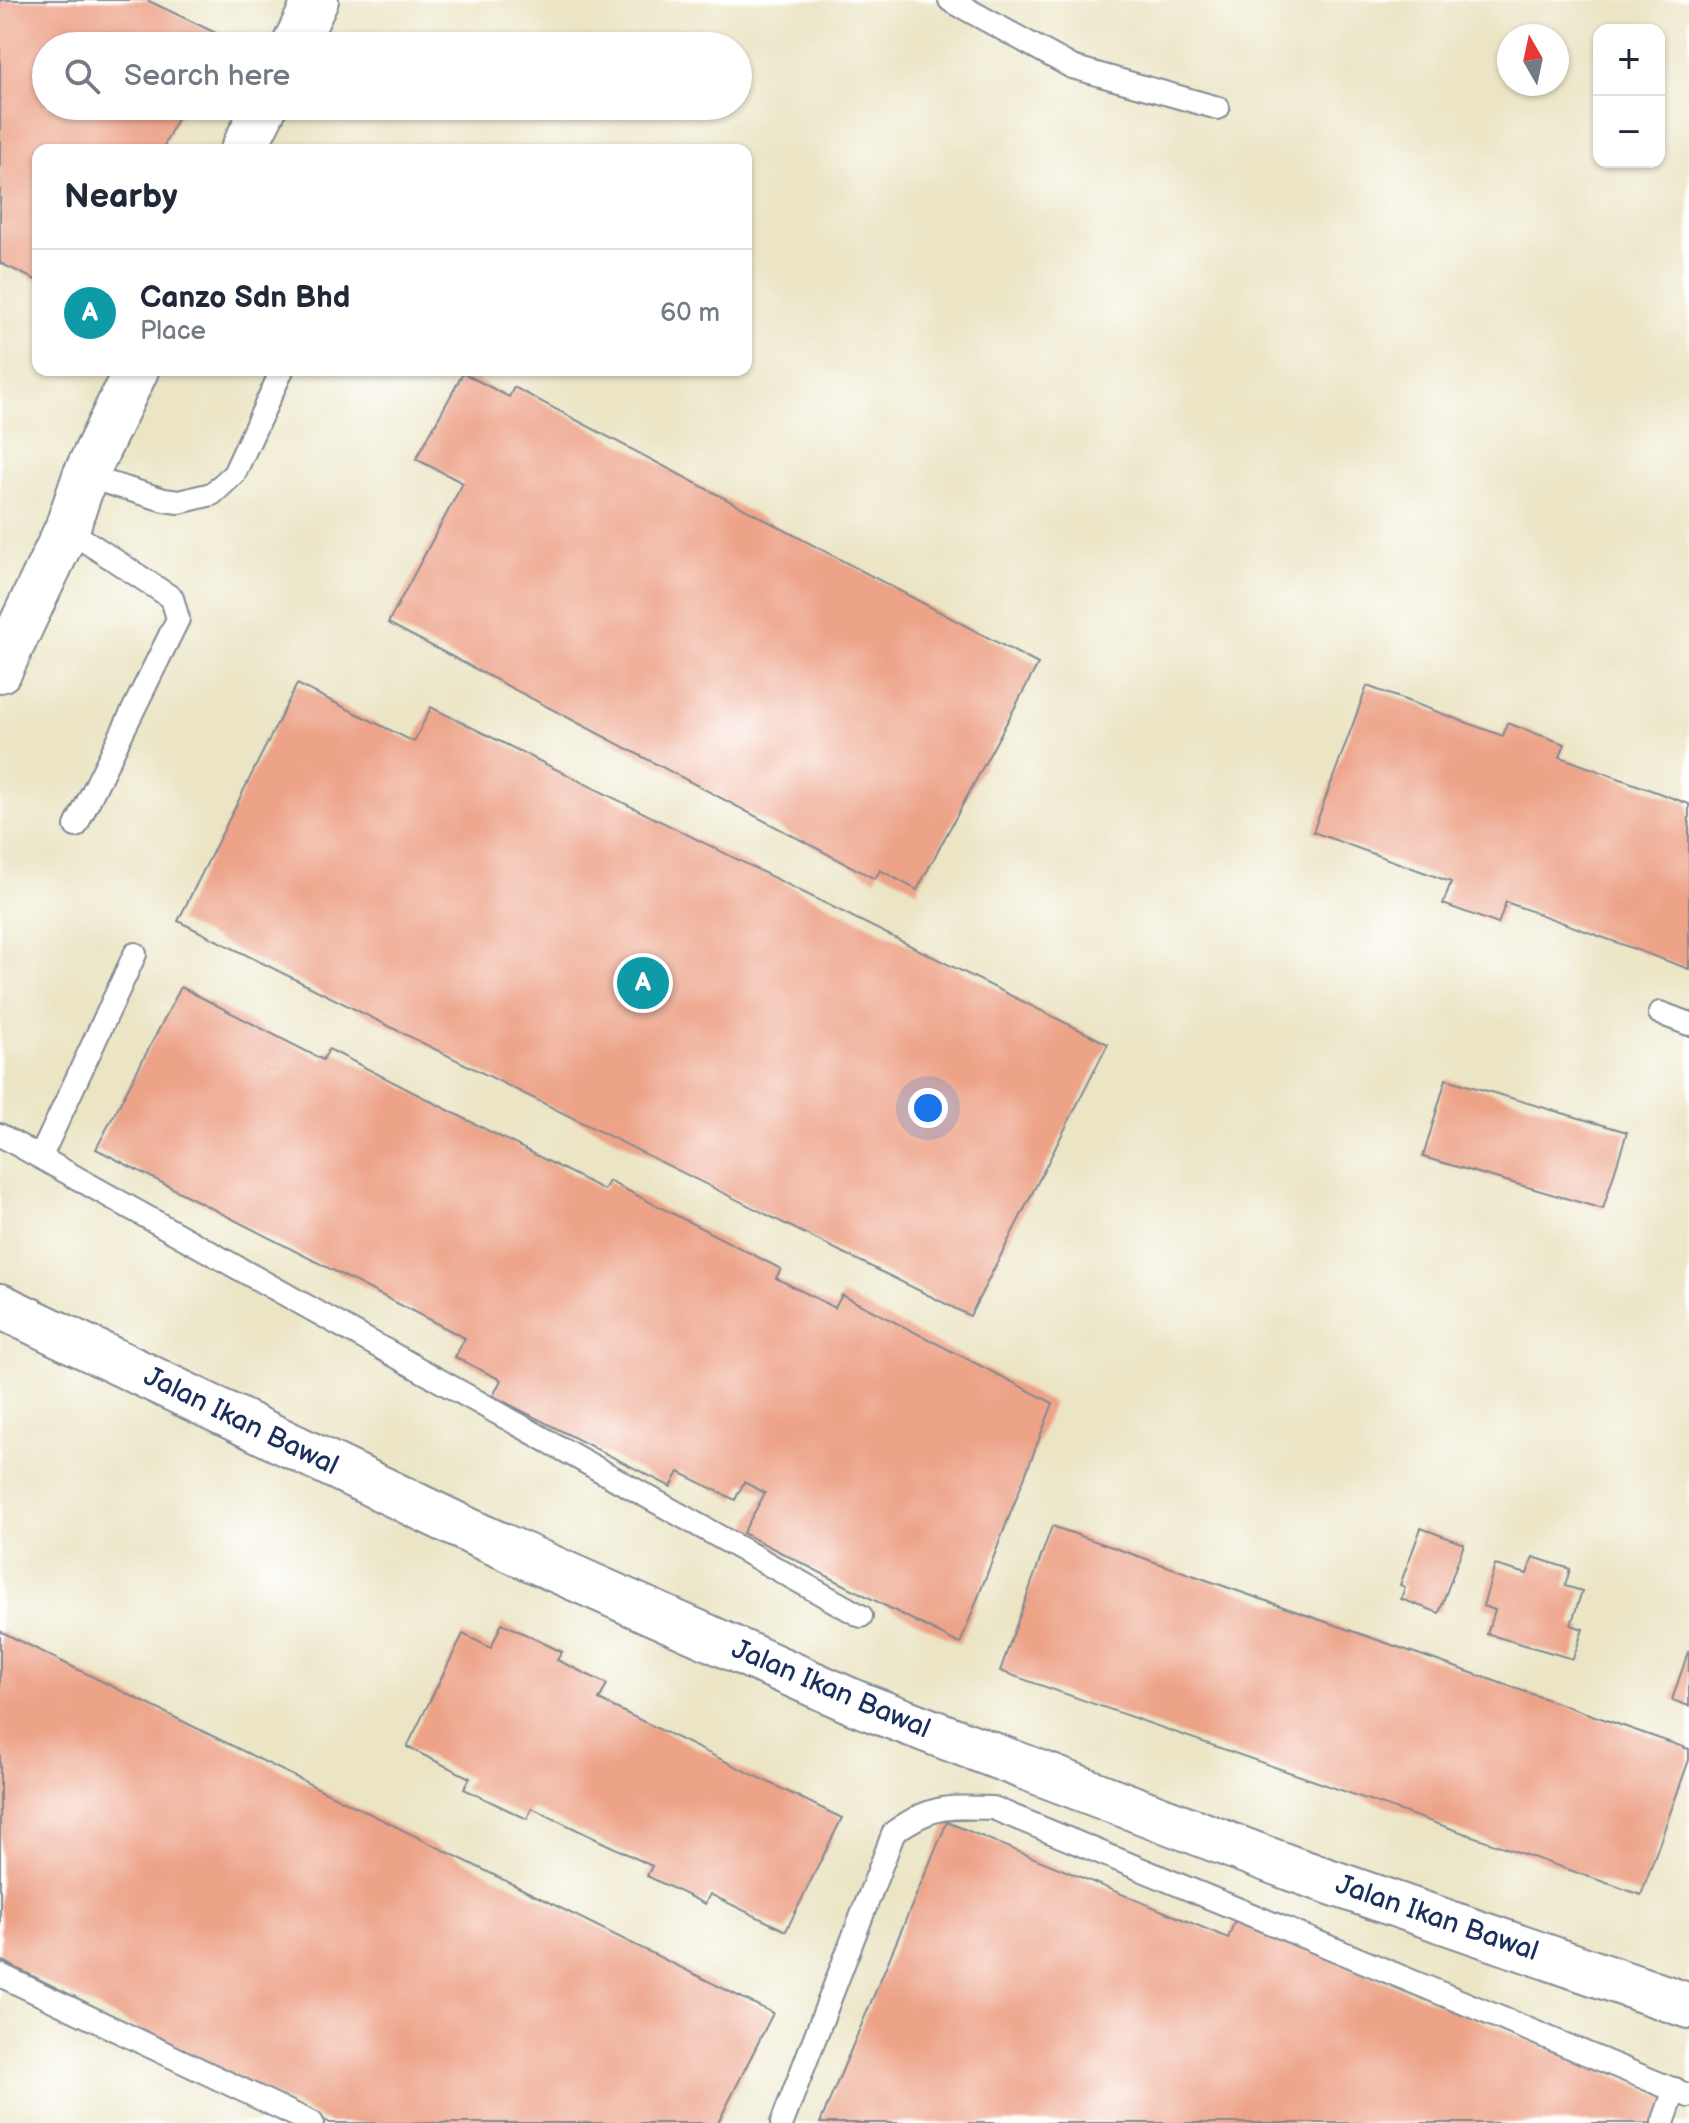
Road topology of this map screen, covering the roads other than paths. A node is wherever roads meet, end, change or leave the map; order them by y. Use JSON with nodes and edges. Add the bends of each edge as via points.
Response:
{"nodes":[{"id":1,"x":316,"y":0,"type":"edge"},
{"id":2,"x":950,"y":0,"type":"edge"},
{"id":3,"x":301,"y":32,"type":"edge"},
{"id":4,"x":1218,"y":108,"type":"dead end"},
{"id":5,"x":258,"y":120,"type":"edge"},
{"id":6,"x":246,"y":144,"type":"edge"},
{"id":7,"x":133,"y":376,"type":"edge"},
{"id":8,"x":279,"y":376,"type":"edge"},
{"id":9,"x":85,"y":476,"type":"junction"},
{"id":10,"x":67,"y":529,"type":"junction"},
{"id":11,"x":0,"y":670,"type":"edge"},
{"id":12,"x":76,"y":826,"type":"dead end"},
{"id":13,"x":135,"y":954,"type":"dead end"},
{"id":14,"x":1660,"y":1013,"type":"dead end"},
{"id":15,"x":1689,"y":1024,"type":"edge"},
{"id":16,"x":0,"y":1135,"type":"edge"},
{"id":17,"x":41,"y":1156,"type":"junction"},
{"id":18,"x":0,"y":1306,"type":"edge"},
{"id":19,"x":861,"y":1616,"type":"dead end"},
{"id":20,"x":0,"y":1975,"type":"edge"},
{"id":21,"x":1689,"y":2006,"type":"edge"},
{"id":22,"x":1682,"y":2093,"type":"edge"},
{"id":23,"x":312,"y":2123,"type":"edge"},
{"id":24,"x":782,"y":2123,"type":"edge"},
{"id":25,"x":1663,"y":2123,"type":"edge"}],
"edges":[{"from":1,"to":3,"type":"street"},
{"from":2,"to":4,"type":"lane","via":[[1072,67]]},
{"from":5,"to":6,"type":"street"},
{"from":7,"to":9,"type":"street"},
{"from":8,"to":9,"type":"lane","via":[[234,474],[212,494],[164,500]]},
{"from":9,"to":10,"type":"street"},
{"from":10,"to":11,"type":"street"},
{"from":10,"to":12,"type":"lane","via":[[172,598],[178,619]]},
{"from":13,"to":17,"type":"lane"},
{"from":14,"to":15,"type":"lane"},
{"from":16,"to":17,"type":"lane"},
{"from":17,"to":19,"type":"lane"},
{"from":18,"to":21,"type":"street","name":"Jalan Ikan Bawal","via":[[480,1536],[856,1703],[1293,1869]]},
{"from":20,"to":23,"type":"lane"},
{"from":22,"to":24,"type":"lane","via":[[1007,1813],[965,1807],[923,1811],[894,1832]]},
{"from":22,"to":25,"type":"lane"}]}
